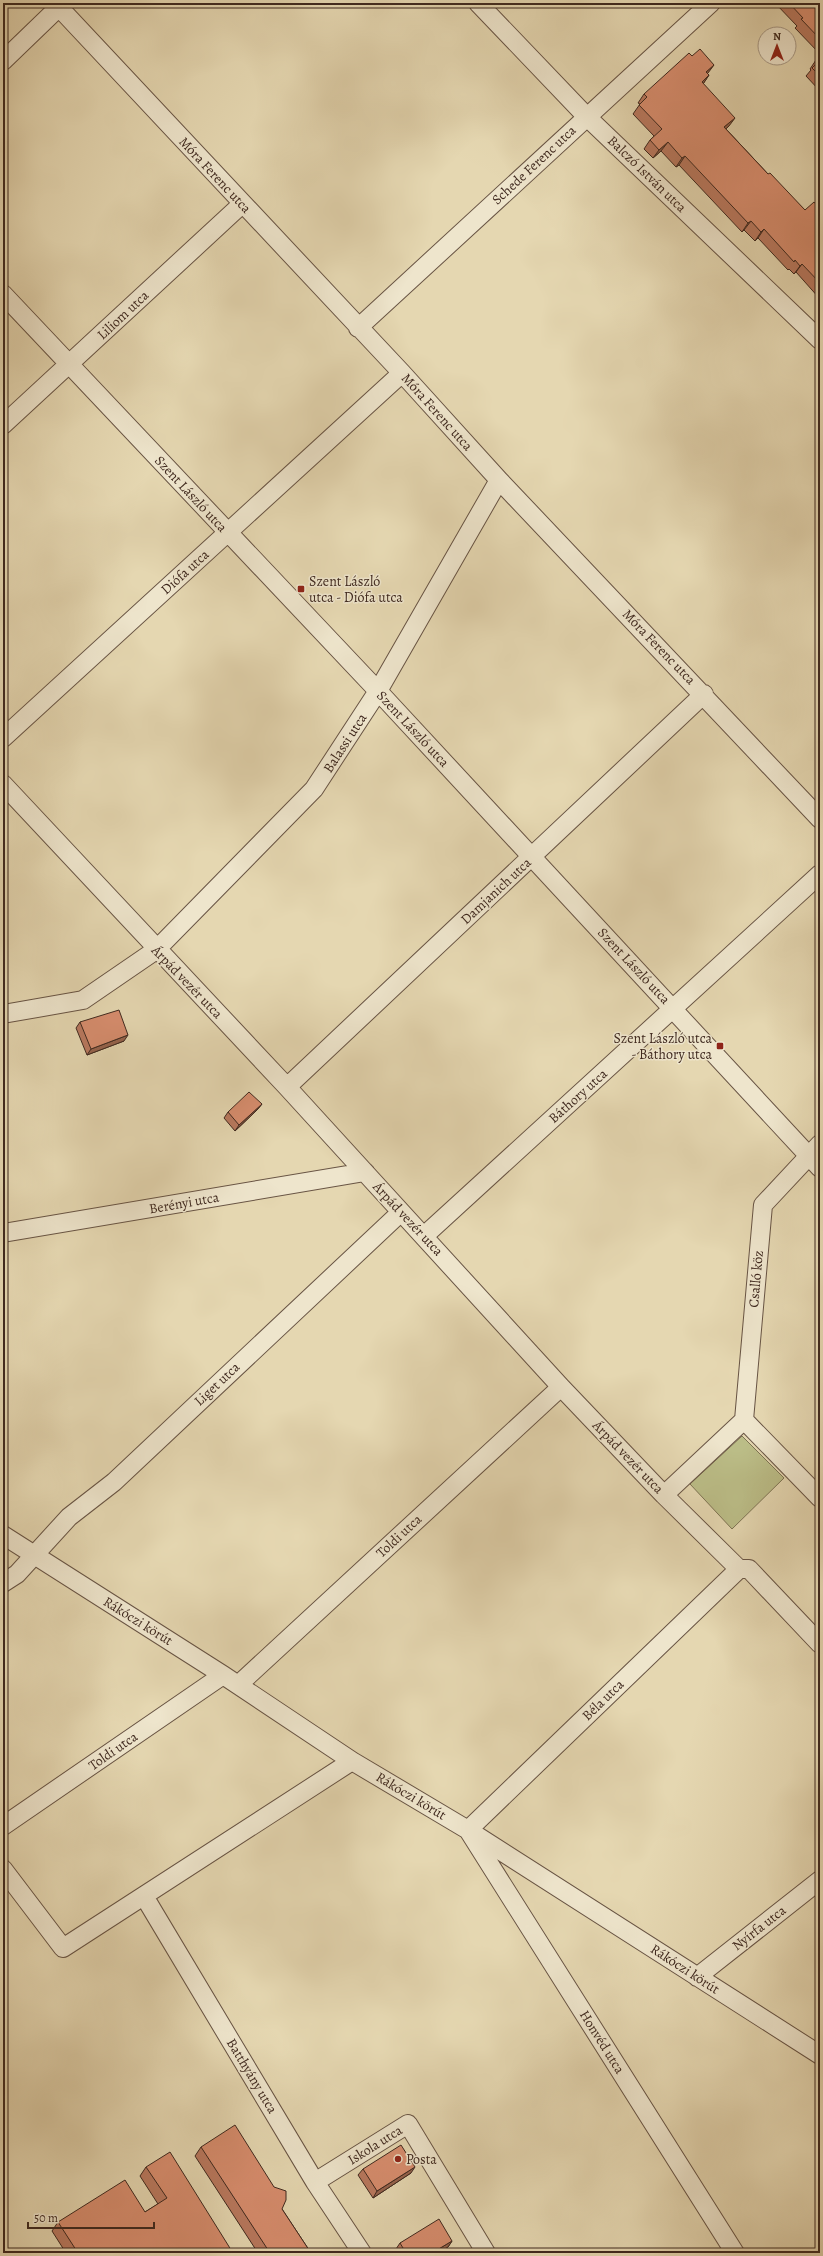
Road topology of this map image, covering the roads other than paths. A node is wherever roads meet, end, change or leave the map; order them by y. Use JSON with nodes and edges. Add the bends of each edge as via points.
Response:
{"nodes":[{"id":1,"x":478,"y":3,"type":"edge"},
{"id":2,"x":711,"y":3,"type":"edge"},
{"id":3,"x":57,"y":5,"type":"edge"},
{"id":4,"x":3,"y":61,"type":"edge"},
{"id":5,"x":587,"y":117,"type":"junction"},
{"id":6,"x":242,"y":204,"type":"junction"},
{"id":7,"x":3,"y":294,"type":"edge"},
{"id":8,"x":358,"y":328,"type":"junction"},
{"id":9,"x":820,"y":340,"type":"edge"},
{"id":10,"x":70,"y":363,"type":"junction"},
{"id":11,"x":402,"y":373,"type":"junction"},
{"id":12,"x":3,"y":425,"type":"edge"},
{"id":13,"x":499,"y":480,"type":"junction"},
{"id":14,"x":227,"y":533,"type":"junction"},
{"id":15,"x":378,"y":692,"type":"junction"},
{"id":16,"x":704,"y":694,"type":"junction"},
{"id":17,"x":3,"y":738,"type":"edge"},
{"id":18,"x":3,"y":784,"type":"edge"},
{"id":19,"x":820,"y":819,"type":"edge"},
{"id":20,"x":533,"y":857,"type":"junction"},
{"id":21,"x":820,"y":874,"type":"edge"},
{"id":22,"x":156,"y":950,"type":"junction"},
{"id":23,"x":674,"y":1008,"type":"junction"},
{"id":24,"x":3,"y":1014,"type":"edge"},
{"id":25,"x":287,"y":1087,"type":"junction"},
{"id":26,"x":816,"y":1156,"type":"edge"},
{"id":27,"x":365,"y":1172,"type":"junction"},
{"id":28,"x":400,"y":1213,"type":"junction"},
{"id":29,"x":3,"y":1233,"type":"edge"},
{"id":30,"x":424,"y":1236,"type":"junction"},
{"id":31,"x":561,"y":1386,"type":"junction"},
{"id":32,"x":744,"y":1420,"type":"junction"},
{"id":33,"x":664,"y":1495,"type":"junction"},
{"id":34,"x":820,"y":1498,"type":"edge"},
{"id":35,"x":3,"y":1535,"type":"edge"},
{"id":36,"x":35,"y":1556,"type":"junction"},
{"id":37,"x":739,"y":1569,"type":"junction"},
{"id":38,"x":3,"y":1583,"type":"edge"},
{"id":39,"x":820,"y":1644,"type":"edge"},
{"id":40,"x":223,"y":1675,"type":"junction"},
{"id":41,"x":238,"y":1685,"type":"junction"},
{"id":42,"x":352,"y":1761,"type":"junction"},
{"id":43,"x":3,"y":1826,"type":"edge"},
{"id":44,"x":468,"y":1830,"type":"junction"},
{"id":45,"x":3,"y":1869,"type":"edge"},
{"id":46,"x":820,"y":1880,"type":"edge"},
{"id":47,"x":144,"y":1896,"type":"junction"},
{"id":48,"x":698,"y":1977,"type":"junction"},
{"id":49,"x":812,"y":2043,"type":"edge"},
{"id":50,"x":820,"y":2055,"type":"edge"},
{"id":51,"x":315,"y":2182,"type":"junction"},
{"id":52,"x":362,"y":2253,"type":"edge"},
{"id":53,"x":486,"y":2253,"type":"edge"},
{"id":54,"x":735,"y":2253,"type":"edge"}],
"edges":[{"from":1,"to":5,"type":"street","name":"Balczó István utca"},
{"from":2,"to":5,"type":"street","name":"Schede Ferenc utca"},
{"from":3,"to":4,"type":"street"},
{"from":3,"to":6,"type":"street","name":"Móra Ferenc utca"},
{"from":5,"to":8,"type":"street","name":"Schede Ferenc utca"},
{"from":5,"to":9,"type":"street","name":"Balczó István utca"},
{"from":6,"to":8,"type":"street","name":"Móra Ferenc utca"},
{"from":6,"to":10,"type":"street","name":"Liliom utca"},
{"from":7,"to":10,"type":"street","name":"Szent László utca"},
{"from":8,"to":11,"type":"street","name":"Móra Ferenc utca"},
{"from":10,"to":12,"type":"street","name":"Liliom utca"},
{"from":10,"to":14,"type":"street","name":"Szent László utca"},
{"from":11,"to":13,"type":"street","name":"Móra Ferenc utca"},
{"from":11,"to":14,"type":"street","name":"Diófa utca"},
{"from":13,"to":15,"type":"street","name":"Balassi utca"},
{"from":13,"to":16,"type":"street","name":"Móra Ferenc utca"},
{"from":14,"to":15,"type":"street","name":"Szent László utca"},
{"from":14,"to":17,"type":"street","name":"Diófa utca"},
{"from":15,"to":20,"type":"street","name":"Szent László utca"},
{"from":15,"to":22,"type":"street","name":"Balassi utca","via":[[314,789]]},
{"from":16,"to":19,"type":"street","name":"Móra Ferenc utca"},
{"from":16,"to":20,"type":"street","name":"Damjanich utca"},
{"from":18,"to":22,"type":"street","name":"Árpád vezér utca"},
{"from":20,"to":23,"type":"street","name":"Szent László utca"},
{"from":20,"to":25,"type":"street","name":"Damjanich utca"},
{"from":21,"to":23,"type":"street","name":"Báthory utca"},
{"from":22,"to":24,"type":"street","name":"Balassi utca","via":[[83,1000]]},
{"from":22,"to":25,"type":"street","name":"Árpád vezér utca"},
{"from":23,"to":26,"type":"street","name":"Szent László utca"},
{"from":23,"to":30,"type":"street","name":"Báthory utca"},
{"from":25,"to":27,"type":"street","name":"Árpád vezér utca"},
{"from":26,"to":32,"type":"street","name":"Csalló köz","via":[[763,1205]]},
{"from":27,"to":28,"type":"street","name":"Árpád vezér utca"},
{"from":27,"to":29,"type":"street","name":"Berényi utca"},
{"from":28,"to":30,"type":"street","name":"Árpád vezér utca"},
{"from":28,"to":36,"type":"street","name":"Liget utca","via":[[114,1482],[69,1517]]},
{"from":30,"to":31,"type":"street","name":"Árpád vezér utca"},
{"from":31,"to":33,"type":"street","name":"Árpád vezér utca"},
{"from":31,"to":41,"type":"street","name":"Toldi utca"},
{"from":32,"to":33,"type":"street"},
{"from":32,"to":34,"type":"street"},
{"from":33,"to":37,"type":"street","name":"Árpád vezér utca"},
{"from":35,"to":36,"type":"street","name":"Rákóczi körút"},
{"from":36,"to":38,"type":"street","name":"Liget utca","via":[[17,1574]]},
{"from":36,"to":40,"type":"street","name":"Rákóczi körút"},
{"from":37,"to":39,"type":"street","name":"Árpád vezér utca","via":[[749,1570]]},
{"from":37,"to":44,"type":"street","name":"Béla utca"},
{"from":40,"to":41,"type":"street","name":"Rákóczi körút"},
{"from":40,"to":43,"type":"street","name":"Toldi utca"},
{"from":41,"to":42,"type":"street","name":"Rákóczi körút"},
{"from":42,"to":44,"type":"street","name":"Rákóczi körút"},
{"from":42,"to":47,"type":"street"},
{"from":44,"to":48,"type":"street","name":"Rákóczi körút"},
{"from":44,"to":54,"type":"street","name":"Honvéd utca"},
{"from":45,"to":47,"type":"street","via":[[63,1948]]},
{"from":46,"to":48,"type":"street","name":"Nyírfa utca"},
{"from":47,"to":51,"type":"street","name":"Batthyány utca"},
{"from":48,"to":49,"type":"street","name":"Rákóczi körút"},
{"from":49,"to":50,"type":"street","name":"Rákóczi körút"},
{"from":51,"to":52,"type":"street","name":"Batthyány utca"},
{"from":51,"to":53,"type":"street","name":"Iskola utca","via":[[408,2124]]}]}
